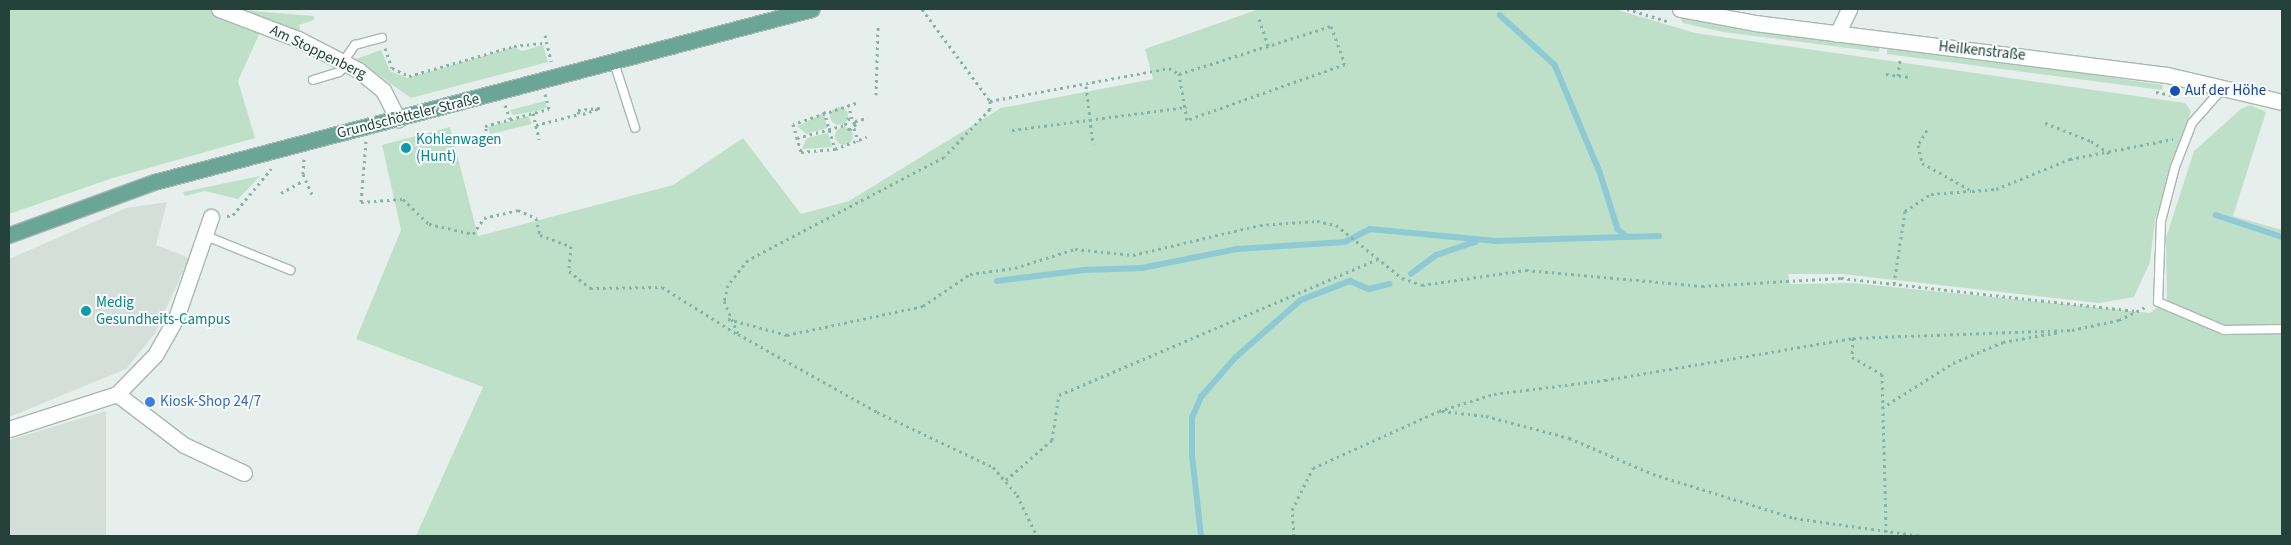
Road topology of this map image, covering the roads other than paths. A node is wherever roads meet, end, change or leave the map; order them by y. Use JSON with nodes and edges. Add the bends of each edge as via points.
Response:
{"nodes":[{"id":1,"x":219,"y":9,"type":"edge"},
{"id":2,"x":812,"y":9,"type":"edge"},
{"id":3,"x":1680,"y":9,"type":"edge"},
{"id":4,"x":1849,"y":9,"type":"edge"},
{"id":5,"x":1837,"y":34,"type":"junction"},
{"id":6,"x":382,"y":38,"type":"dead end"},
{"id":7,"x":614,"y":62,"type":"junction"},
{"id":8,"x":346,"y":63,"type":"junction"},
{"id":9,"x":312,"y":80,"type":"dead end"},
{"id":10,"x":2225,"y":87,"type":"junction"},
{"id":11,"x":2282,"y":102,"type":"edge"},
{"id":12,"x":398,"y":119,"type":"junction"},
{"id":13,"x":635,"y":128,"type":"dead end"},
{"id":14,"x":211,"y":217,"type":"road end"},
{"id":15,"x":9,"y":235,"type":"edge"},
{"id":16,"x":206,"y":236,"type":"junction"},
{"id":17,"x":290,"y":270,"type":"dead end"},
{"id":18,"x":2282,"y":329,"type":"edge"},
{"id":19,"x":117,"y":394,"type":"junction"},
{"id":20,"x":9,"y":429,"type":"edge"},
{"id":21,"x":244,"y":473,"type":"dead end"}],
"edges":[{"from":1,"to":8,"type":"street","name":"Am Stoppenberg","via":[[298,38]]},
{"from":2,"to":7,"type":"main road","name":"Grundschötteler Straße"},
{"from":3,"to":5,"type":"street","name":"Heilkenstraße"},
{"from":4,"to":5,"type":"street"},
{"from":5,"to":10,"type":"street","name":"Heilkenstraße","via":[[2046,58]]},
{"from":6,"to":8,"type":"lane","via":[[355,45]]},
{"from":7,"to":12,"type":"main road","name":"Grundschötteler Straße"},
{"from":7,"to":13,"type":"lane"},
{"from":8,"to":9,"type":"lane","via":[[339,72]]},
{"from":8,"to":12,"type":"street","name":"Am Stoppenberg","via":[[383,90]]},
{"from":10,"to":11,"type":"street","name":"Heilkenstraße"},
{"from":10,"to":18,"type":"lane","via":[[2205,104],[2186,138],[2162,221],[2158,302],[2224,330]]},
{"from":12,"to":15,"type":"main road","name":"Grundschötteler Straße","via":[[119,193]]},
{"from":14,"to":16,"type":"street"},
{"from":16,"to":17,"type":"lane"},
{"from":16,"to":19,"type":"street","via":[[176,318],[155,355]]},
{"from":19,"to":20,"type":"street"},
{"from":19,"to":21,"type":"street","via":[[184,445]]}]}
